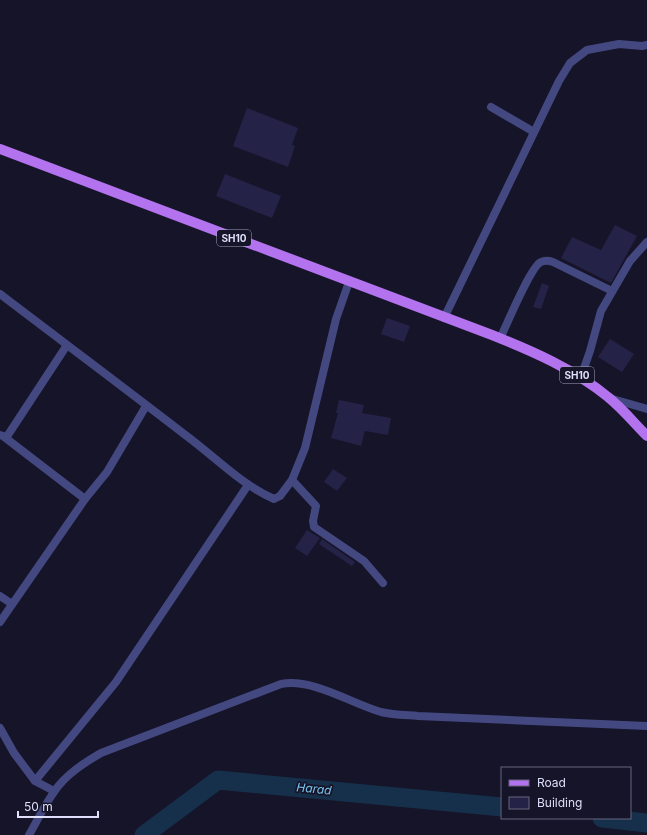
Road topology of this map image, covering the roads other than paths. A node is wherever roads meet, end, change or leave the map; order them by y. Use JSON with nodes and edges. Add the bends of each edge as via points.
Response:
{"nodes":[{"id":1,"x":647,"y":45,"type":"edge"},
{"id":2,"x":491,"y":107,"type":"dead end"},
{"id":3,"x":534,"y":132,"type":"junction"},
{"id":4,"x":0,"y":148,"type":"edge"},
{"id":5,"x":647,"y":242,"type":"edge"},
{"id":6,"x":349,"y":282,"type":"junction"},
{"id":7,"x":612,"y":291,"type":"junction"},
{"id":8,"x":0,"y":294,"type":"edge"},
{"id":9,"x":444,"y":318,"type":"junction"},
{"id":10,"x":496,"y":337,"type":"junction"},
{"id":11,"x":67,"y":345,"type":"junction"},
{"id":12,"x":581,"y":377,"type":"junction"},
{"id":13,"x":609,"y":398,"type":"junction"},
{"id":14,"x":146,"y":406,"type":"junction"},
{"id":15,"x":647,"y":409,"type":"edge"},
{"id":16,"x":3,"y":436,"type":"edge"},
{"id":17,"x":647,"y":436,"type":"edge"},
{"id":18,"x":292,"y":480,"type":"junction"},
{"id":19,"x":248,"y":485,"type":"junction"},
{"id":20,"x":85,"y":499,"type":"junction"},
{"id":21,"x":382,"y":583,"type":"dead end"},
{"id":22,"x":0,"y":596,"type":"edge"},
{"id":23,"x":12,"y":604,"type":"junction"},
{"id":24,"x":0,"y":622,"type":"edge"},
{"id":25,"x":647,"y":726,"type":"edge"},
{"id":26,"x":0,"y":728,"type":"edge"},
{"id":27,"x":35,"y":781,"type":"junction"},
{"id":28,"x":54,"y":791,"type":"junction"},
{"id":29,"x":29,"y":835,"type":"edge"}],
"edges":[{"from":1,"to":3,"type":"street","via":[[618,44],[587,50],[570,63]]},
{"from":2,"to":3,"type":"street"},
{"from":3,"to":9,"type":"street"},
{"from":4,"to":6,"type":"main road","number":"SH10"},
{"from":5,"to":7,"type":"street","via":[[630,261]]},
{"from":6,"to":9,"type":"main road","number":"SH10"},
{"from":6,"to":18,"type":"street","via":[[336,319],[305,448]]},
{"from":7,"to":10,"type":"street","via":[[553,262],[540,262]]},
{"from":7,"to":12,"type":"street","via":[[601,311]]},
{"from":8,"to":11,"type":"street"},
{"from":9,"to":10,"type":"main road","number":"SH10"},
{"from":10,"to":12,"type":"main road","number":"SH10"},
{"from":11,"to":14,"type":"street"},
{"from":11,"to":16,"type":"street"},
{"from":12,"to":13,"type":"main road","number":"SH10"},
{"from":13,"to":15,"type":"street"},
{"from":13,"to":17,"type":"main road","number":"SH10"},
{"from":14,"to":19,"type":"street"},
{"from":14,"to":20,"type":"street","via":[[106,472]]},
{"from":16,"to":20,"type":"street"},
{"from":18,"to":19,"type":"street","via":[[280,496],[274,499]]},
{"from":18,"to":21,"type":"street","via":[[316,506],[314,527],[364,560]]},
{"from":19,"to":27,"type":"street","via":[[116,682]]},
{"from":20,"to":23,"type":"street"},
{"from":22,"to":23,"type":"street"},
{"from":23,"to":24,"type":"street"},
{"from":25,"to":28,"type":"street","via":[[404,715],[382,712],[323,690],[290,682],[101,753],[83,763]]},
{"from":26,"to":27,"type":"street","via":[[14,753]]},
{"from":27,"to":28,"type":"street"},
{"from":28,"to":29,"type":"street"}]}
